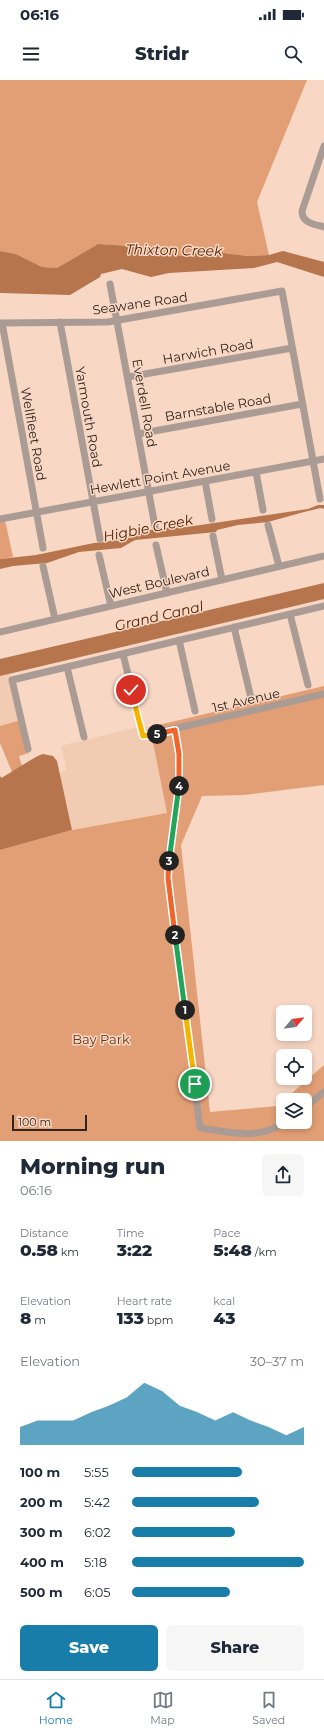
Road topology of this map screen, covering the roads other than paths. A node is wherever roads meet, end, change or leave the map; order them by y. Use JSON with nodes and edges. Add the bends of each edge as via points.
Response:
{"nodes":[{"id":1,"x":324,"y":146,"type":"edge"},
{"id":2,"x":324,"y":227,"type":"edge"},
{"id":3,"x":110,"y":284,"type":"dead end"},
{"id":4,"x":118,"y":320,"type":"junction"},
{"id":5,"x":60,"y":322,"type":"junction"},
{"id":6,"x":1,"y":323,"type":"edge"},
{"id":7,"x":292,"y":348,"type":"junction"},
{"id":8,"x":128,"y":377,"type":"junction"},
{"id":9,"x":302,"y":404,"type":"junction"},
{"id":10,"x":138,"y":434,"type":"junction"},
{"id":11,"x":324,"y":459,"type":"edge"},
{"id":12,"x":313,"y":461,"type":"junction"},
{"id":13,"x":256,"y":472,"type":"junction"},
{"id":14,"x":205,"y":481,"type":"junction"},
{"id":15,"x":149,"y":491,"type":"junction"},
{"id":16,"x":320,"y":499,"type":"dead end"},
{"id":17,"x":92,"y":501,"type":"junction"},
{"id":18,"x":264,"y":510,"type":"dead end"},
{"id":19,"x":36,"y":512,"type":"junction"},
{"id":20,"x":0,"y":519,"type":"edge"},
{"id":21,"x":212,"y":519,"type":"dead end"},
{"id":22,"x":268,"y":525,"type":"dead end"},
{"id":23,"x":155,"y":526,"type":"dead end"},
{"id":24,"x":212,"y":536,"type":"dead end"},
{"id":25,"x":100,"y":539,"type":"dead end"},
{"id":26,"x":156,"y":545,"type":"dead end"},
{"id":27,"x":43,"y":548,"type":"dead end"},
{"id":28,"x":99,"y":555,"type":"dead end"},
{"id":29,"x":324,"y":556,"type":"edge"},
{"id":30,"x":43,"y":566,"type":"dead end"},
{"id":31,"x":279,"y":566,"type":"junction"},
{"id":32,"x":222,"y":580,"type":"junction"},
{"id":33,"x":167,"y":593,"type":"junction"},
{"id":34,"x":111,"y":606,"type":"junction"},
{"id":35,"x":324,"y":606,"type":"edge"},
{"id":36,"x":290,"y":614,"type":"junction"},
{"id":37,"x":55,"y":619,"type":"junction"},
{"id":38,"x":234,"y":627,"type":"junction"},
{"id":39,"x":0,"y":632,"type":"edge"},
{"id":40,"x":179,"y":640,"type":"junction"},
{"id":41,"x":123,"y":654,"type":"junction"},
{"id":42,"x":67,"y":667,"type":"junction"},
{"id":43,"x":308,"y":685,"type":"dead end"},
{"id":44,"x":324,"y":694,"type":"edge"},
{"id":45,"x":251,"y":698,"type":"dead end"},
{"id":46,"x":195,"y":711,"type":"dead end"},
{"id":47,"x":175,"y":730,"type":"junction"},
{"id":48,"x":84,"y":737,"type":"dead end"},
{"id":49,"x":28,"y":749,"type":"dead end"},
{"id":50,"x":324,"y":1092,"type":"edge"},
{"id":51,"x":312,"y":1101,"type":"edge"},
{"id":52,"x":276,"y":1128,"type":"edge"}],
"edges":[{"from":1,"to":2,"type":"street","via":[[303,207],[304,219]]},
{"from":3,"to":4,"type":"street","name":"Everdell Road"},
{"from":4,"to":5,"type":"street","name":"Seawane Road"},
{"from":4,"to":7,"type":"street","name":"Seawane Road","via":[[282,291]]},
{"from":4,"to":8,"type":"street","name":"Everdell Road"},
{"from":5,"to":6,"type":"street","name":"Seawane Road"},
{"from":5,"to":17,"type":"street","name":"Yarmouth Road"},
{"from":6,"to":19,"type":"street","name":"Wellfleet Road"},
{"from":7,"to":8,"type":"street","name":"Harwich Road"},
{"from":7,"to":9,"type":"street"},
{"from":8,"to":10,"type":"street","name":"Everdell Road"},
{"from":9,"to":10,"type":"street","name":"Barnstable Road"},
{"from":9,"to":12,"type":"street"},
{"from":10,"to":15,"type":"street","name":"Everdell Road"},
{"from":11,"to":12,"type":"street","name":"Hewlett Point Avenue"},
{"from":12,"to":13,"type":"street","name":"Hewlett Point Avenue"},
{"from":12,"to":16,"type":"street"},
{"from":13,"to":14,"type":"street","name":"Hewlett Point Avenue"},
{"from":13,"to":18,"type":"street"},
{"from":14,"to":15,"type":"street","name":"Hewlett Point Avenue"},
{"from":14,"to":21,"type":"street"},
{"from":15,"to":17,"type":"street","name":"Hewlett Point Avenue"},
{"from":15,"to":23,"type":"street","name":"Everdell Road"},
{"from":17,"to":19,"type":"street","name":"Hewlett Point Avenue"},
{"from":17,"to":25,"type":"street","name":"Yarmouth Road"},
{"from":19,"to":20,"type":"street","name":"Hewlett Point Avenue"},
{"from":19,"to":27,"type":"street","name":"Wellfleet Road"},
{"from":22,"to":31,"type":"street"},
{"from":24,"to":32,"type":"street"},
{"from":26,"to":33,"type":"street"},
{"from":28,"to":34,"type":"street"},
{"from":29,"to":31,"type":"street","name":"West Boulevard"},
{"from":30,"to":37,"type":"street"},
{"from":31,"to":32,"type":"street","name":"West Boulevard"},
{"from":32,"to":33,"type":"street","name":"West Boulevard"},
{"from":33,"to":34,"type":"street","name":"West Boulevard"},
{"from":34,"to":37,"type":"street","name":"West Boulevard"},
{"from":35,"to":36,"type":"street"},
{"from":36,"to":38,"type":"street"},
{"from":36,"to":43,"type":"street"},
{"from":37,"to":39,"type":"street","name":"West Boulevard"},
{"from":38,"to":40,"type":"street"},
{"from":38,"to":45,"type":"street"},
{"from":40,"to":41,"type":"street"},
{"from":40,"to":46,"type":"street"},
{"from":41,"to":42,"type":"street"},
{"from":41,"to":47,"type":"street","name":"1st Avenue","via":[[143,736]]},
{"from":42,"to":48,"type":"street"},
{"from":42,"to":49,"type":"street","via":[[12,680]]},
{"from":44,"to":47,"type":"street","name":"1st Avenue"},
{"from":47,"to":52,"type":"street","via":[[180,777],[169,850],[168,878],[200,1128],[258,1135]]},
{"from":50,"to":51,"type":"street"}]}
